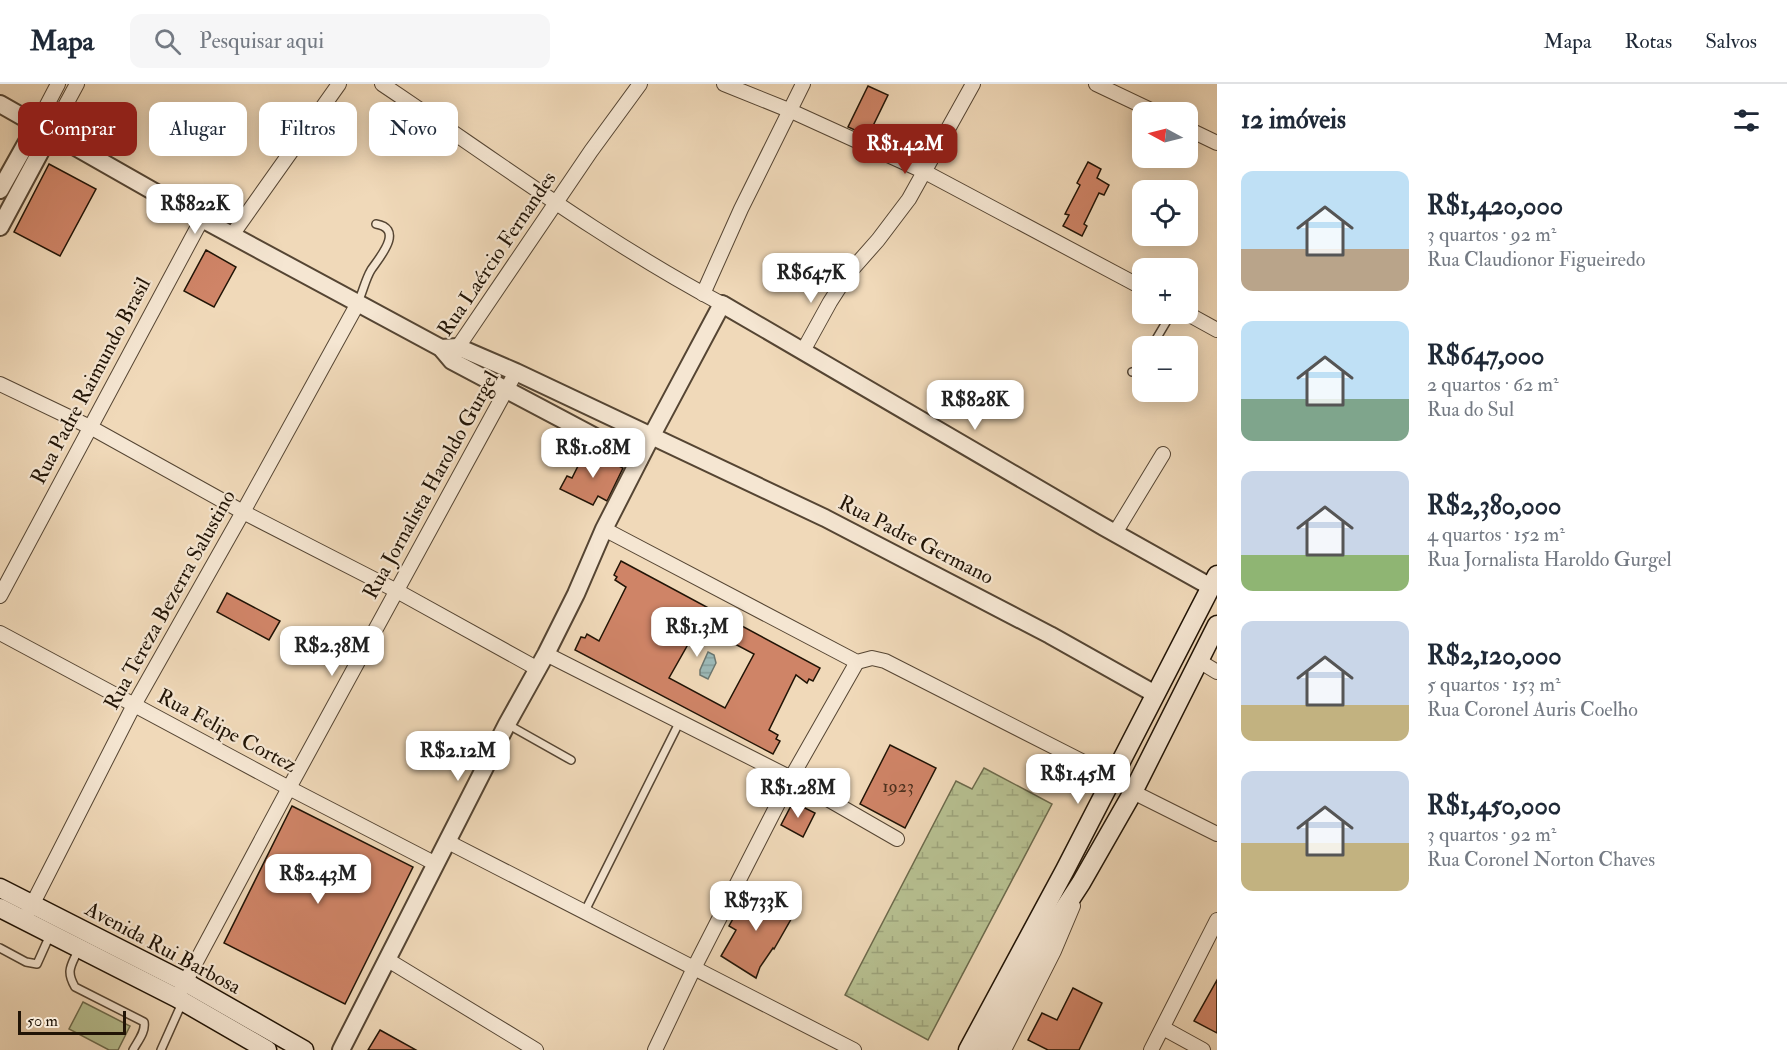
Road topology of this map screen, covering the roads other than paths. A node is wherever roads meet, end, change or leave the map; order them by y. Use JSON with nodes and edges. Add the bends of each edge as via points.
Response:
{"nodes":[{"id":1,"x":58,"y":84,"type":"edge"},
{"id":2,"x":77,"y":84,"type":"edge"},
{"id":3,"x":339,"y":84,"type":"edge"},
{"id":4,"x":382,"y":84,"type":"edge"},
{"id":5,"x":640,"y":84,"type":"edge"},
{"id":6,"x":724,"y":84,"type":"edge"},
{"id":7,"x":804,"y":84,"type":"edge"},
{"id":8,"x":973,"y":84,"type":"edge"},
{"id":9,"x":1096,"y":84,"type":"edge"},
{"id":10,"x":52,"y":102,"type":"edge"},
{"id":11,"x":64,"y":102,"type":"edge"},
{"id":12,"x":1134,"y":102,"type":"edge"},
{"id":13,"x":0,"y":104,"type":"edge"},
{"id":14,"x":791,"y":111,"type":"junction"},
{"id":15,"x":18,"y":114,"type":"edge"},
{"id":16,"x":1198,"y":134,"type":"edge"},
{"id":17,"x":1217,"y":143,"type":"edge"},
{"id":18,"x":24,"y":156,"type":"edge"},
{"id":19,"x":32,"y":156,"type":"edge"},
{"id":20,"x":93,"y":156,"type":"edge"},
{"id":21,"x":926,"y":172,"type":"junction"},
{"id":22,"x":0,"y":190,"type":"edge"},
{"id":23,"x":555,"y":203,"type":"junction"},
{"id":24,"x":202,"y":219,"type":"junction"},
{"id":25,"x":376,"y":224,"type":"dead end"},
{"id":26,"x":0,"y":227,"type":"edge"},
{"id":27,"x":232,"y":235,"type":"junction"},
{"id":28,"x":1132,"y":282,"type":"edge"},
{"id":29,"x":703,"y":294,"type":"junction"},
{"id":30,"x":359,"y":301,"type":"junction"},
{"id":31,"x":722,"y":304,"type":"junction"},
{"id":32,"x":1198,"y":320,"type":"edge"},
{"id":33,"x":1217,"y":330,"type":"edge"},
{"id":34,"x":803,"y":351,"type":"junction"},
{"id":35,"x":450,"y":352,"type":"junction"},
{"id":36,"x":516,"y":372,"type":"junction"},
{"id":37,"x":0,"y":384,"type":"edge"},
{"id":38,"x":507,"y":390,"type":"junction"},
{"id":39,"x":90,"y":427,"type":"junction"},
{"id":40,"x":651,"y":436,"type":"junction"},
{"id":41,"x":1163,"y":454,"type":"dead end"},
{"id":42,"x":639,"y":460,"type":"junction"},
{"id":43,"x":243,"y":512,"type":"junction"},
{"id":44,"x":604,"y":528,"type":"junction"},
{"id":45,"x":1115,"y":533,"type":"junction"},
{"id":46,"x":1214,"y":581,"type":"edge"},
{"id":47,"x":397,"y":591,"type":"junction"},
{"id":48,"x":0,"y":596,"type":"edge"},
{"id":49,"x":1217,"y":625,"type":"edge"},
{"id":50,"x":0,"y":633,"type":"edge"},
{"id":51,"x":542,"y":661,"type":"junction"},
{"id":52,"x":857,"y":662,"type":"junction"},
{"id":53,"x":1198,"y":662,"type":"junction"},
{"id":54,"x":1217,"y":672,"type":"edge"},
{"id":55,"x":1155,"y":694,"type":"junction"},
{"id":56,"x":134,"y":705,"type":"junction"},
{"id":57,"x":680,"y":721,"type":"junction"},
{"id":58,"x":1141,"y":722,"type":"junction"},
{"id":59,"x":507,"y":724,"type":"junction"},
{"id":60,"x":1161,"y":733,"type":"junction"},
{"id":61,"x":571,"y":760,"type":"dead end"},
{"id":62,"x":1113,"y":777,"type":"junction"},
{"id":63,"x":791,"y":778,"type":"junction"},
{"id":64,"x":289,"y":788,"type":"junction"},
{"id":65,"x":1133,"y":792,"type":"junction"},
{"id":66,"x":1217,"y":834,"type":"edge"},
{"id":67,"x":897,"y":839,"type":"dead end"},
{"id":68,"x":448,"y":842,"type":"junction"},
{"id":69,"x":436,"y":864,"type":"junction"},
{"id":70,"x":1081,"y":884,"type":"junction"},
{"id":71,"x":0,"y":888,"type":"edge"},
{"id":72,"x":0,"y":908,"type":"edge"},
{"id":73,"x":585,"y":911,"type":"junction"},
{"id":74,"x":28,"y":913,"type":"junction"},
{"id":75,"x":1217,"y":920,"type":"edge"},
{"id":76,"x":50,"y":934,"type":"junction"},
{"id":77,"x":0,"y":948,"type":"edge"},
{"id":78,"x":79,"y":948,"type":"junction"},
{"id":79,"x":388,"y":960,"type":"junction"},
{"id":80,"x":694,"y":968,"type":"junction"},
{"id":81,"x":182,"y":994,"type":"junction"},
{"id":82,"x":1163,"y":1028,"type":"junction"},
{"id":83,"x":133,"y":1050,"type":"edge"},
{"id":84,"x":161,"y":1050,"type":"edge"},
{"id":85,"x":267,"y":1050,"type":"edge"},
{"id":86,"x":304,"y":1050,"type":"edge"},
{"id":87,"x":341,"y":1050,"type":"edge"},
{"id":88,"x":536,"y":1050,"type":"edge"},
{"id":89,"x":655,"y":1050,"type":"edge"},
{"id":90,"x":854,"y":1050,"type":"edge"},
{"id":91,"x":968,"y":1050,"type":"edge"},
{"id":92,"x":987,"y":1050,"type":"edge"},
{"id":93,"x":1004,"y":1050,"type":"edge"},
{"id":94,"x":1151,"y":1050,"type":"edge"},
{"id":95,"x":1203,"y":1050,"type":"edge"}],
"edges":[{"from":1,"to":10,"type":"street"},
{"from":2,"to":11,"type":"street"},
{"from":3,"to":27,"type":"street"},
{"from":4,"to":23,"type":"street"},
{"from":5,"to":23,"type":"street","name":"Rua Laércio Fernandes"},
{"from":6,"to":14,"type":"street"},
{"from":7,"to":14,"type":"street"},
{"from":8,"to":21,"type":"street"},
{"from":9,"to":12,"type":"street"},
{"from":13,"to":15,"type":"street"},
{"from":14,"to":21,"type":"street"},
{"from":14,"to":29,"type":"street"},
{"from":16,"to":17,"type":"street"},
{"from":18,"to":22,"type":"street"},
{"from":19,"to":26,"type":"street"},
{"from":20,"to":24,"type":"street"},
{"from":21,"to":28,"type":"street"},
{"from":21,"to":34,"type":"street","via":[[878,240],[848,274]]},
{"from":23,"to":29,"type":"street"},
{"from":23,"to":35,"type":"street","name":"Rua Laércio Fernandes"},
{"from":24,"to":27,"type":"street"},
{"from":24,"to":39,"type":"street","name":"Rua Padre Raimundo Brasil"},
{"from":25,"to":30,"type":"lane","via":[[387,229],[388,242]]},
{"from":27,"to":30,"type":"street"},
{"from":29,"to":31,"type":"street"},
{"from":30,"to":35,"type":"street"},
{"from":30,"to":43,"type":"street","name":"Rua Tereza Bezerra Salustino"},
{"from":31,"to":34,"type":"street"},
{"from":31,"to":40,"type":"street"},
{"from":32,"to":33,"type":"street"},
{"from":34,"to":45,"type":"street"},
{"from":35,"to":36,"type":"street","name":"Rua Padre Germano"},
{"from":35,"to":38,"type":"street"},
{"from":36,"to":38,"type":"street","name":"Rua Jornalista Haroldo Gurgel"},
{"from":36,"to":40,"type":"street","name":"Rua Padre Germano"},
{"from":37,"to":39,"type":"street"},
{"from":38,"to":42,"type":"street"},
{"from":38,"to":47,"type":"street","name":"Rua Jornalista Haroldo Gurgel"},
{"from":39,"to":43,"type":"street"},
{"from":39,"to":48,"type":"street","name":"Rua Padre Raimundo Brasil"},
{"from":40,"to":42,"type":"street"},
{"from":40,"to":55,"type":"street","name":"Rua Padre Germano","via":[[825,518]]},
{"from":41,"to":45,"type":"street"},
{"from":42,"to":44,"type":"street"},
{"from":43,"to":47,"type":"street"},
{"from":43,"to":56,"type":"street","name":"Rua Tereza Bezerra Salustino"},
{"from":44,"to":51,"type":"street"},
{"from":44,"to":52,"type":"street"},
{"from":45,"to":46,"type":"street"},
{"from":46,"to":55,"type":"main road"},
{"from":47,"to":51,"type":"street"},
{"from":47,"to":64,"type":"street","name":"Rua Jornalista Haroldo Gurgel"},
{"from":49,"to":53,"type":"main road"},
{"from":50,"to":56,"type":"street","name":"Rua Felipe Cortez"},
{"from":51,"to":57,"type":"street"},
{"from":51,"to":59,"type":"street"},
{"from":52,"to":62,"type":"street","via":[[873,658],[885,661]]},
{"from":52,"to":63,"type":"street"},
{"from":53,"to":54,"type":"street"},
{"from":53,"to":60,"type":"main road"},
{"from":55,"to":58,"type":"main road"},
{"from":56,"to":64,"type":"street","name":"Rua Felipe Cortez"},
{"from":56,"to":74,"type":"street","name":"Rua Tereza Bezerra Salustino"},
{"from":57,"to":63,"type":"street"},
{"from":57,"to":73,"type":"lane"},
{"from":58,"to":60,"type":"main road","via":[[1141,732],[1146,736]]},
{"from":58,"to":62,"type":"main road"},
{"from":59,"to":61,"type":"lane"},
{"from":59,"to":68,"type":"street"},
{"from":60,"to":65,"type":"main road"},
{"from":62,"to":91,"type":"main road"},
{"from":63,"to":67,"type":"street"},
{"from":63,"to":80,"type":"street"},
{"from":64,"to":69,"type":"street","name":"Rua Felipe Cortez"},
{"from":64,"to":81,"type":"street","name":"Rua Jornalista Haroldo Gurgel"},
{"from":65,"to":66,"type":"street"},
{"from":65,"to":70,"type":"main road"},
{"from":68,"to":69,"type":"street"},
{"from":68,"to":73,"type":"street"},
{"from":69,"to":79,"type":"street"},
{"from":70,"to":92,"type":"main road","via":[[1047,935]]},
{"from":70,"to":93,"type":"street","via":[[1054,951]]},
{"from":71,"to":74,"type":"main road","name":"Avenida Rui Barbosa"},
{"from":72,"to":74,"type":"main road","name":"Avenida Rui Barbosa"},
{"from":73,"to":80,"type":"street"},
{"from":74,"to":76,"type":"main road","name":"Avenida Rui Barbosa"},
{"from":74,"to":81,"type":"main road","name":"Avenida Rui Barbosa"},
{"from":75,"to":82,"type":"street"},
{"from":76,"to":77,"type":"lane","via":[[37,964]]},
{"from":76,"to":78,"type":"main road","name":"Avenida Rui Barbosa"},
{"from":78,"to":81,"type":"main road","name":"Avenida Rui Barbosa"},
{"from":78,"to":83,"type":"lane","via":[[69,977],[75,987],[144,1022]]},
{"from":79,"to":87,"type":"street"},
{"from":79,"to":88,"type":"street"},
{"from":80,"to":89,"type":"street"},
{"from":80,"to":90,"type":"street"},
{"from":81,"to":84,"type":"lane"},
{"from":81,"to":85,"type":"main road","name":"Avenida Rui Barbosa"},
{"from":81,"to":86,"type":"main road","name":"Avenida Rui Barbosa"},
{"from":82,"to":94,"type":"street"},
{"from":82,"to":95,"type":"street"}]}
